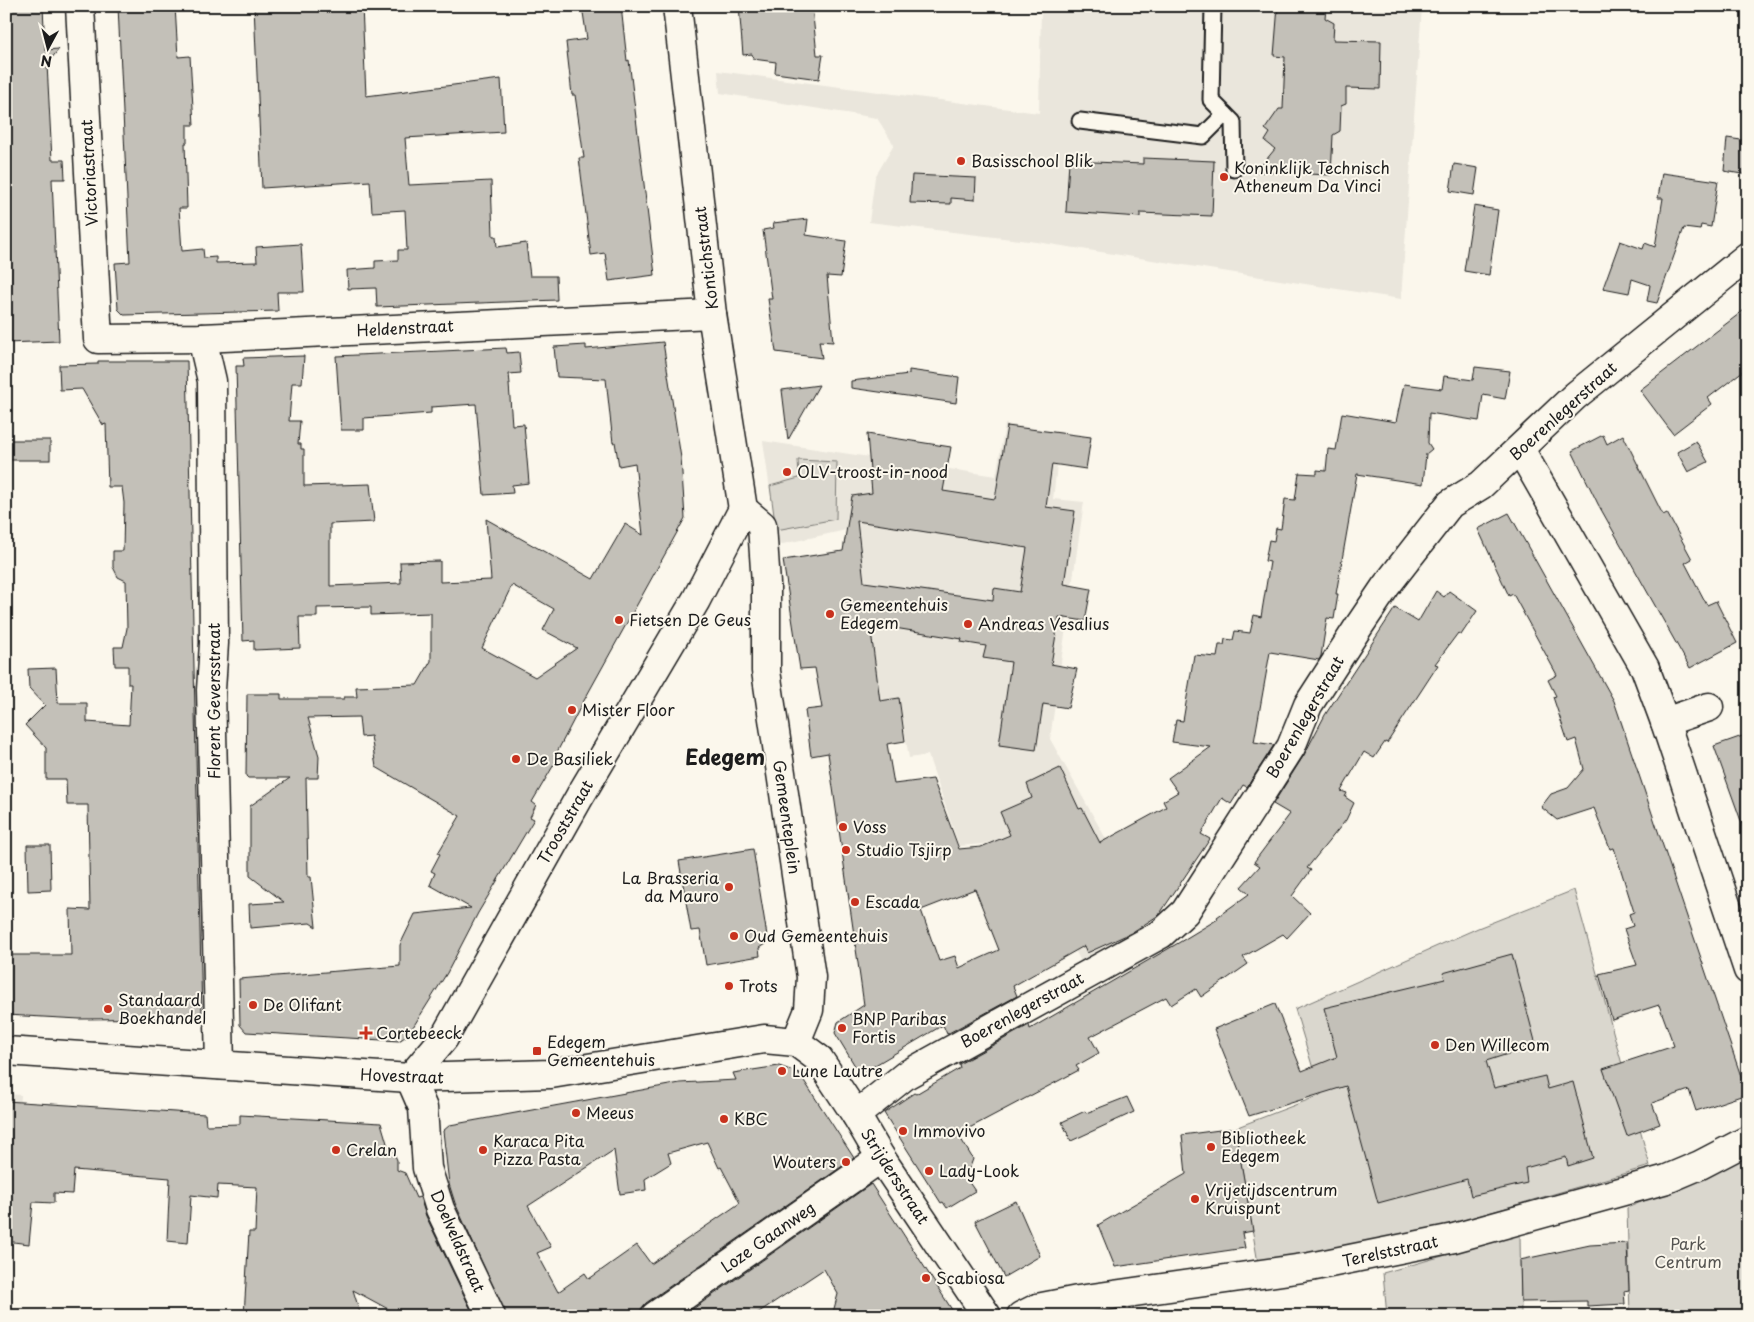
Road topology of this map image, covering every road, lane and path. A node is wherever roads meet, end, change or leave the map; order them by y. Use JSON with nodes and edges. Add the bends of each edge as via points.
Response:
{"nodes":[{"id":1,"x":80,"y":6,"type":"edge"},
{"id":2,"x":677,"y":6,"type":"edge"},
{"id":3,"x":1213,"y":6,"type":"edge"},
{"id":4,"x":1225,"y":114,"type":"junction"},
{"id":5,"x":1080,"y":121,"type":"dead end"},
{"id":6,"x":1234,"y":169,"type":"dead end"},
{"id":7,"x":1748,"y":256,"type":"edge"},
{"id":8,"x":712,"y":314,"type":"junction"},
{"id":9,"x":202,"y":338,"type":"junction"},
{"id":10,"x":98,"y":339,"type":"joint"},
{"id":11,"x":1520,"y":449,"type":"junction"},
{"id":12,"x":743,"y":509,"type":"junction"},
{"id":13,"x":1709,"y":707,"type":"dead end"},
{"id":14,"x":1665,"y":722,"type":"junction"},
{"id":15,"x":1748,"y":970,"type":"edge"},
{"id":16,"x":796,"y":1042,"type":"junction"},
{"id":17,"x":6,"y":1051,"type":"edge"},
{"id":18,"x":220,"y":1065,"type":"junction"},
{"id":19,"x":410,"y":1078,"type":"junction"},
{"id":20,"x":856,"y":1115,"type":"junction"},
{"id":21,"x":1748,"y":1140,"type":"edge"},
{"id":22,"x":881,"y":1158,"type":"junction"},
{"id":23,"x":491,"y":1316,"type":"edge"},
{"id":24,"x":655,"y":1316,"type":"edge"},
{"id":25,"x":987,"y":1316,"type":"edge"},
{"id":26,"x":1022,"y":1316,"type":"edge"}],
"edges":[{"from":1,"to":10,"type":"street","name":"Victoriastraat"},
{"from":2,"to":8,"type":"street","name":"Kontichstraat"},
{"from":3,"to":4,"type":"lane","via":[[1211,100]]},
{"from":4,"to":5,"type":"lane","via":[[1203,136]]},
{"from":4,"to":6,"type":"lane","via":[[1233,122]]},
{"from":7,"to":11,"type":"street","name":"Boerenlegerstraat","via":[[1575,396]]},
{"from":8,"to":9,"type":"street","name":"Heldenstraat"},
{"from":8,"to":12,"type":"street","name":"Kontichstraat"},
{"from":9,"to":10,"type":"street","name":"Heldenstraat"},
{"from":9,"to":18,"type":"street","name":"Florent Geversstraat","via":[[212,381],[214,643],[211,690]]},
{"from":11,"to":14,"type":"street","via":[[1644,668]]},
{"from":11,"to":20,"type":"street","name":"Boerenlegerstraat","via":[[1481,485],[1450,504],[1386,586],[1308,705],[1291,747],[1185,912],[1161,934],[906,1075]]},
{"from":12,"to":16,"type":"street","name":"Gemeenteplein","via":[[762,524],[766,671],[811,977],[809,1010]]},
{"from":12,"to":19,"type":"street","name":"Trooststraat","via":[[696,600],[444,1038]]},
{"from":13,"to":14,"type":"street"},
{"from":14,"to":15,"type":"street"},
{"from":16,"to":19,"type":"street","name":"Hovestraat","via":[[764,1039],[551,1074]]},
{"from":16,"to":20,"type":"street","name":"Strijdersstraat","via":[[819,1059]]},
{"from":17,"to":18,"type":"street","name":"Hovestraat"},
{"from":18,"to":19,"type":"street","name":"Hovestraat"},
{"from":19,"to":23,"type":"street","name":"Doelveldstraat","via":[[423,1108],[428,1168],[440,1209]]},
{"from":20,"to":22,"type":"street","name":"Strijdersstraat"},
{"from":21,"to":26,"type":"street","name":"Terelststraat","via":[[1667,1178],[1454,1238],[1310,1267],[1078,1300],[1036,1308]]},
{"from":22,"to":24,"type":"street","name":"Loze Gaanweg"},
{"from":22,"to":25,"type":"street","name":"Strijdersstraat"}]}
